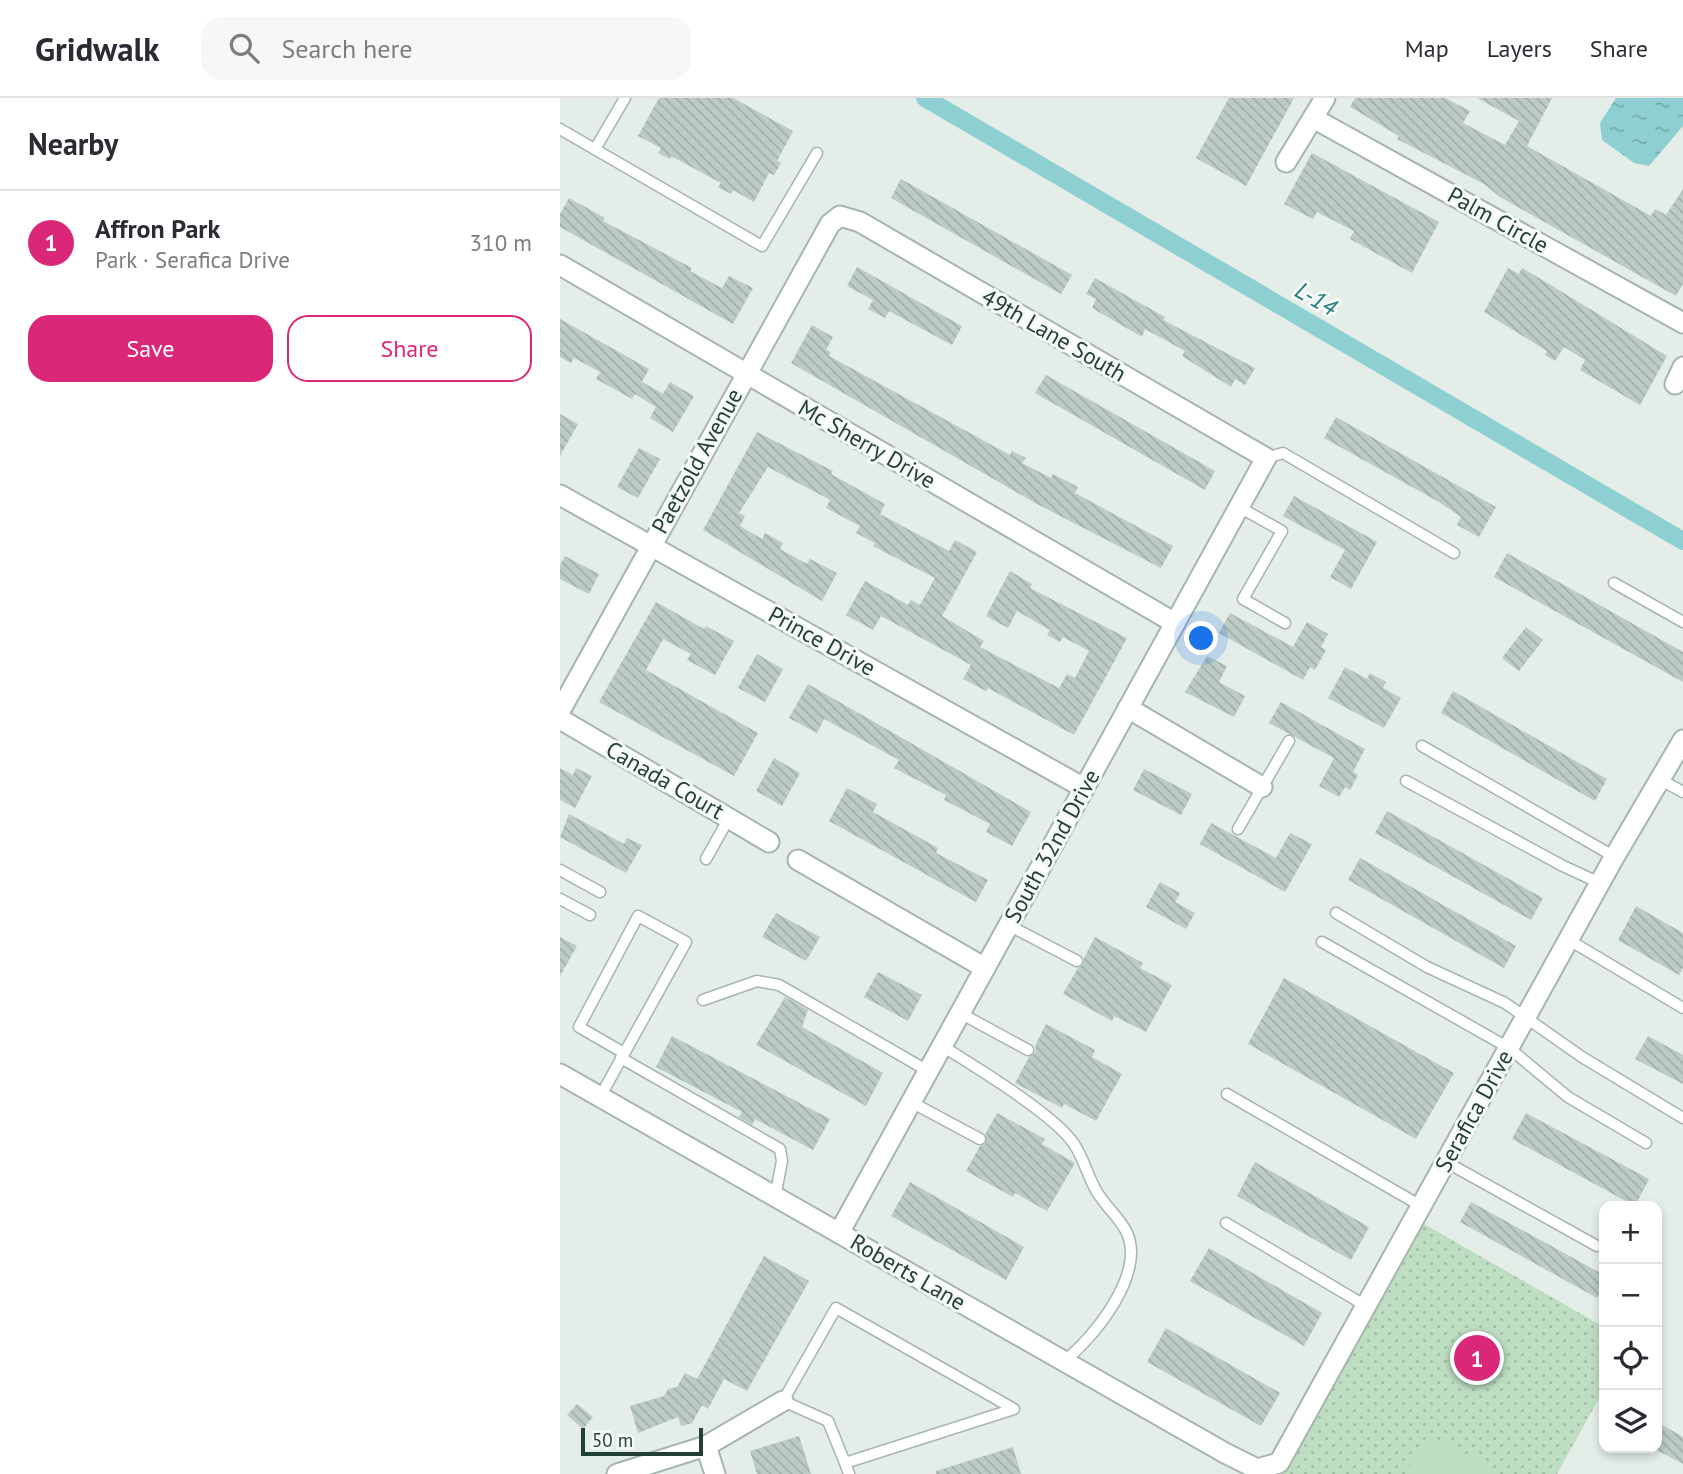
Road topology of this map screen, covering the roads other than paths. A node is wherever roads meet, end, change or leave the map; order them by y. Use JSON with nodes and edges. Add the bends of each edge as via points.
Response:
{"nodes":[{"id":1,"x":625,"y":98,"type":"edge"},
{"id":2,"x":1325,"y":98,"type":"edge"},
{"id":3,"x":1313,"y":118,"type":"junction"},
{"id":4,"x":560,"y":129,"type":"edge"},
{"id":5,"x":595,"y":149,"type":"junction"},
{"id":6,"x":817,"y":153,"type":"dead end"},
{"id":7,"x":1286,"y":162,"type":"dead end"},
{"id":8,"x":840,"y":216,"type":"joint"},
{"id":9,"x":560,"y":264,"type":"edge"},
{"id":10,"x":1683,"y":323,"type":"edge"},
{"id":11,"x":746,"y":373,"type":"junction"},
{"id":12,"x":1266,"y":458,"type":"junction"},
{"id":13,"x":560,"y":495,"type":"edge"},
{"id":14,"x":1239,"y":507,"type":"junction"},
{"id":15,"x":651,"y":546,"type":"junction"},
{"id":16,"x":1454,"y":554,"type":"dead end"},
{"id":17,"x":1614,"y":583,"type":"dead end"},
{"id":18,"x":1683,"y":622,"type":"edge"},
{"id":19,"x":1285,"y":623,"type":"dead end"},
{"id":20,"x":1175,"y":624,"type":"junction"},
{"id":21,"x":561,"y":708,"type":"edge"},
{"id":22,"x":1128,"y":708,"type":"junction"},
{"id":23,"x":1683,"y":740,"type":"edge"},
{"id":24,"x":1289,"y":741,"type":"dead end"},
{"id":25,"x":1422,"y":747,"type":"dead end"},
{"id":26,"x":1661,"y":780,"type":"junction"},
{"id":27,"x":1406,"y":781,"type":"dead end"},
{"id":28,"x":1262,"y":787,"type":"junction"},
{"id":29,"x":1084,"y":788,"type":"junction"},
{"id":30,"x":1683,"y":792,"type":"edge"},
{"id":31,"x":729,"y":818,"type":"junction"},
{"id":32,"x":1238,"y":829,"type":"dead end"},
{"id":33,"x":769,"y":842,"type":"dead end"},
{"id":34,"x":1615,"y":857,"type":"junction"},
{"id":35,"x":706,"y":859,"type":"dead end"},
{"id":36,"x":798,"y":860,"type":"dead end"},
{"id":37,"x":560,"y":870,"type":"edge"},
{"id":38,"x":1600,"y":883,"type":"junction"},
{"id":39,"x":600,"y":892,"type":"dead end"},
{"id":40,"x":560,"y":899,"type":"edge"},
{"id":41,"x":1336,"y":913,"type":"dead end"},
{"id":42,"x":590,"y":915,"type":"dead end"},
{"id":43,"x":1008,"y":925,"type":"junction"},
{"id":44,"x":1569,"y":940,"type":"junction"},
{"id":45,"x":1322,"y":942,"type":"dead end"},
{"id":46,"x":1077,"y":961,"type":"dead end"},
{"id":47,"x":985,"y":968,"type":"junction"},
{"id":48,"x":703,"y":1000,"type":"dead end"},
{"id":49,"x":1683,"y":1008,"type":"edge"},
{"id":50,"x":960,"y":1013,"type":"junction"},
{"id":51,"x":1526,"y":1017,"type":"junction"},
{"id":52,"x":942,"y":1046,"type":"junction"},
{"id":53,"x":1509,"y":1048,"type":"junction"},
{"id":54,"x":1028,"y":1050,"type":"dead end"},
{"id":55,"x":623,"y":1056,"type":"junction"},
{"id":56,"x":928,"y":1071,"type":"junction"},
{"id":57,"x":560,"y":1074,"type":"edge"},
{"id":58,"x":1227,"y":1094,"type":"dead end"},
{"id":59,"x":600,"y":1097,"type":"junction"},
{"id":60,"x":911,"y":1102,"type":"junction"},
{"id":61,"x":1683,"y":1118,"type":"edge"},
{"id":62,"x":980,"y":1139,"type":"dead end"},
{"id":63,"x":1646,"y":1143,"type":"dead end"},
{"id":64,"x":1446,"y":1162,"type":"junction"},
{"id":65,"x":775,"y":1196,"type":"junction"},
{"id":66,"x":1422,"y":1206,"type":"junction"},
{"id":67,"x":1226,"y":1223,"type":"dead end"},
{"id":68,"x":839,"y":1233,"type":"junction"},
{"id":69,"x":1597,"y":1246,"type":"dead end"},
{"id":70,"x":1366,"y":1306,"type":"junction"},
{"id":71,"x":1064,"y":1361,"type":"junction"},
{"id":72,"x":783,"y":1402,"type":"junction"},
{"id":73,"x":706,"y":1446,"type":"junction"},
{"id":74,"x":845,"y":1463,"type":"junction"},
{"id":75,"x":1257,"y":1469,"type":"joint"},
{"id":76,"x":617,"y":1474,"type":"edge"},
{"id":77,"x":715,"y":1474,"type":"edge"},
{"id":78,"x":849,"y":1474,"type":"edge"}],
"edges":[{"from":1,"to":5,"type":"lane"},
{"from":2,"to":3,"type":"street"},
{"from":3,"to":7,"type":"street"},
{"from":3,"to":10,"type":"street","name":"Palm Circle"},
{"from":4,"to":5,"type":"lane"},
{"from":5,"to":6,"type":"lane","via":[[762,246]]},
{"from":8,"to":11,"type":"street","name":"Paetzold Avenue","via":[[830,224]]},
{"from":8,"to":12,"type":"street","name":"49th Lane South","via":[[860,222]]},
{"from":9,"to":11,"type":"street","name":"Mc Sherry Drive"},
{"from":11,"to":15,"type":"street","name":"Paetzold Avenue"},
{"from":11,"to":20,"type":"street","name":"Mc Sherry Drive"},
{"from":12,"to":14,"type":"street","name":"South 32nd Drive"},
{"from":12,"to":16,"type":"lane","via":[[1283,453]]},
{"from":13,"to":15,"type":"street","name":"Prince Drive"},
{"from":14,"to":19,"type":"lane","via":[[1282,531],[1243,599]]},
{"from":14,"to":20,"type":"street","name":"South 32nd Drive"},
{"from":15,"to":21,"type":"street","name":"Paetzold Avenue"},
{"from":15,"to":29,"type":"street","name":"Prince Drive"},
{"from":17,"to":18,"type":"lane"},
{"from":20,"to":22,"type":"street","name":"South 32nd Drive"},
{"from":21,"to":31,"type":"street","name":"Canada Court"},
{"from":22,"to":28,"type":"street"},
{"from":22,"to":29,"type":"street","name":"South 32nd Drive"},
{"from":23,"to":26,"type":"street","name":"Serafica Drive"},
{"from":24,"to":28,"type":"lane"},
{"from":25,"to":34,"type":"lane"},
{"from":26,"to":30,"type":"lane"},
{"from":26,"to":34,"type":"street","name":"Serafica Drive"},
{"from":27,"to":38,"type":"lane"},
{"from":28,"to":32,"type":"lane"},
{"from":29,"to":43,"type":"street","name":"South 32nd Drive"},
{"from":31,"to":33,"type":"street","name":"Canada Court"},
{"from":31,"to":35,"type":"lane"},
{"from":34,"to":38,"type":"street","name":"Serafica Drive"},
{"from":36,"to":47,"type":"street"},
{"from":37,"to":39,"type":"lane"},
{"from":38,"to":44,"type":"street","name":"Serafica Drive"},
{"from":40,"to":42,"type":"lane"},
{"from":41,"to":51,"type":"lane","via":[[1427,967]]},
{"from":43,"to":46,"type":"lane"},
{"from":43,"to":47,"type":"street","name":"South 32nd Drive"},
{"from":44,"to":49,"type":"lane"},
{"from":44,"to":51,"type":"street","name":"Serafica Drive"},
{"from":45,"to":53,"type":"lane"},
{"from":47,"to":50,"type":"street","name":"South 32nd Drive"},
{"from":48,"to":56,"type":"lane","via":[[757,981],[779,985]]},
{"from":50,"to":52,"type":"street","name":"South 32nd Drive"},
{"from":50,"to":54,"type":"lane"},
{"from":51,"to":53,"type":"street","name":"Serafica Drive"},
{"from":51,"to":61,"type":"lane"},
{"from":52,"to":56,"type":"street","name":"South 32nd Drive"},
{"from":52,"to":71,"type":"lane","via":[[1053,1122],[1073,1143],[1097,1192],[1126,1230],[1132,1248],[1128,1276],[1091,1339]]},
{"from":53,"to":63,"type":"lane","via":[[1568,1097]]},
{"from":53,"to":64,"type":"street","name":"Serafica Drive"},
{"from":55,"to":55,"type":"lane","via":[[686,942],[638,916],[579,1027]]},
{"from":55,"to":59,"type":"lane"},
{"from":55,"to":65,"type":"lane","via":[[780,1149]]},
{"from":56,"to":60,"type":"street","name":"South 32nd Drive"},
{"from":57,"to":59,"type":"street","name":"Roberts Lane"},
{"from":58,"to":66,"type":"lane"},
{"from":59,"to":65,"type":"street","name":"Roberts Lane"},
{"from":60,"to":62,"type":"lane"},
{"from":60,"to":68,"type":"street","name":"South 32nd Drive"},
{"from":64,"to":66,"type":"street","name":"Serafica Drive"},
{"from":64,"to":69,"type":"lane"},
{"from":65,"to":68,"type":"street","name":"Roberts Lane"},
{"from":66,"to":70,"type":"street","name":"Serafica Drive"},
{"from":67,"to":70,"type":"lane"},
{"from":68,"to":71,"type":"street","name":"Roberts Lane"},
{"from":70,"to":75,"type":"street","name":"Serafica Drive","via":[[1279,1463]]},
{"from":71,"to":75,"type":"street","name":"Roberts Lane"},
{"from":72,"to":73,"type":"street"},
{"from":72,"to":74,"type":"lane","via":[[828,1421]]},
{"from":72,"to":74,"type":"lane","via":[[836,1308],[1014,1409]]},
{"from":73,"to":76,"type":"street"},
{"from":73,"to":77,"type":"street"},
{"from":74,"to":78,"type":"lane"}]}
